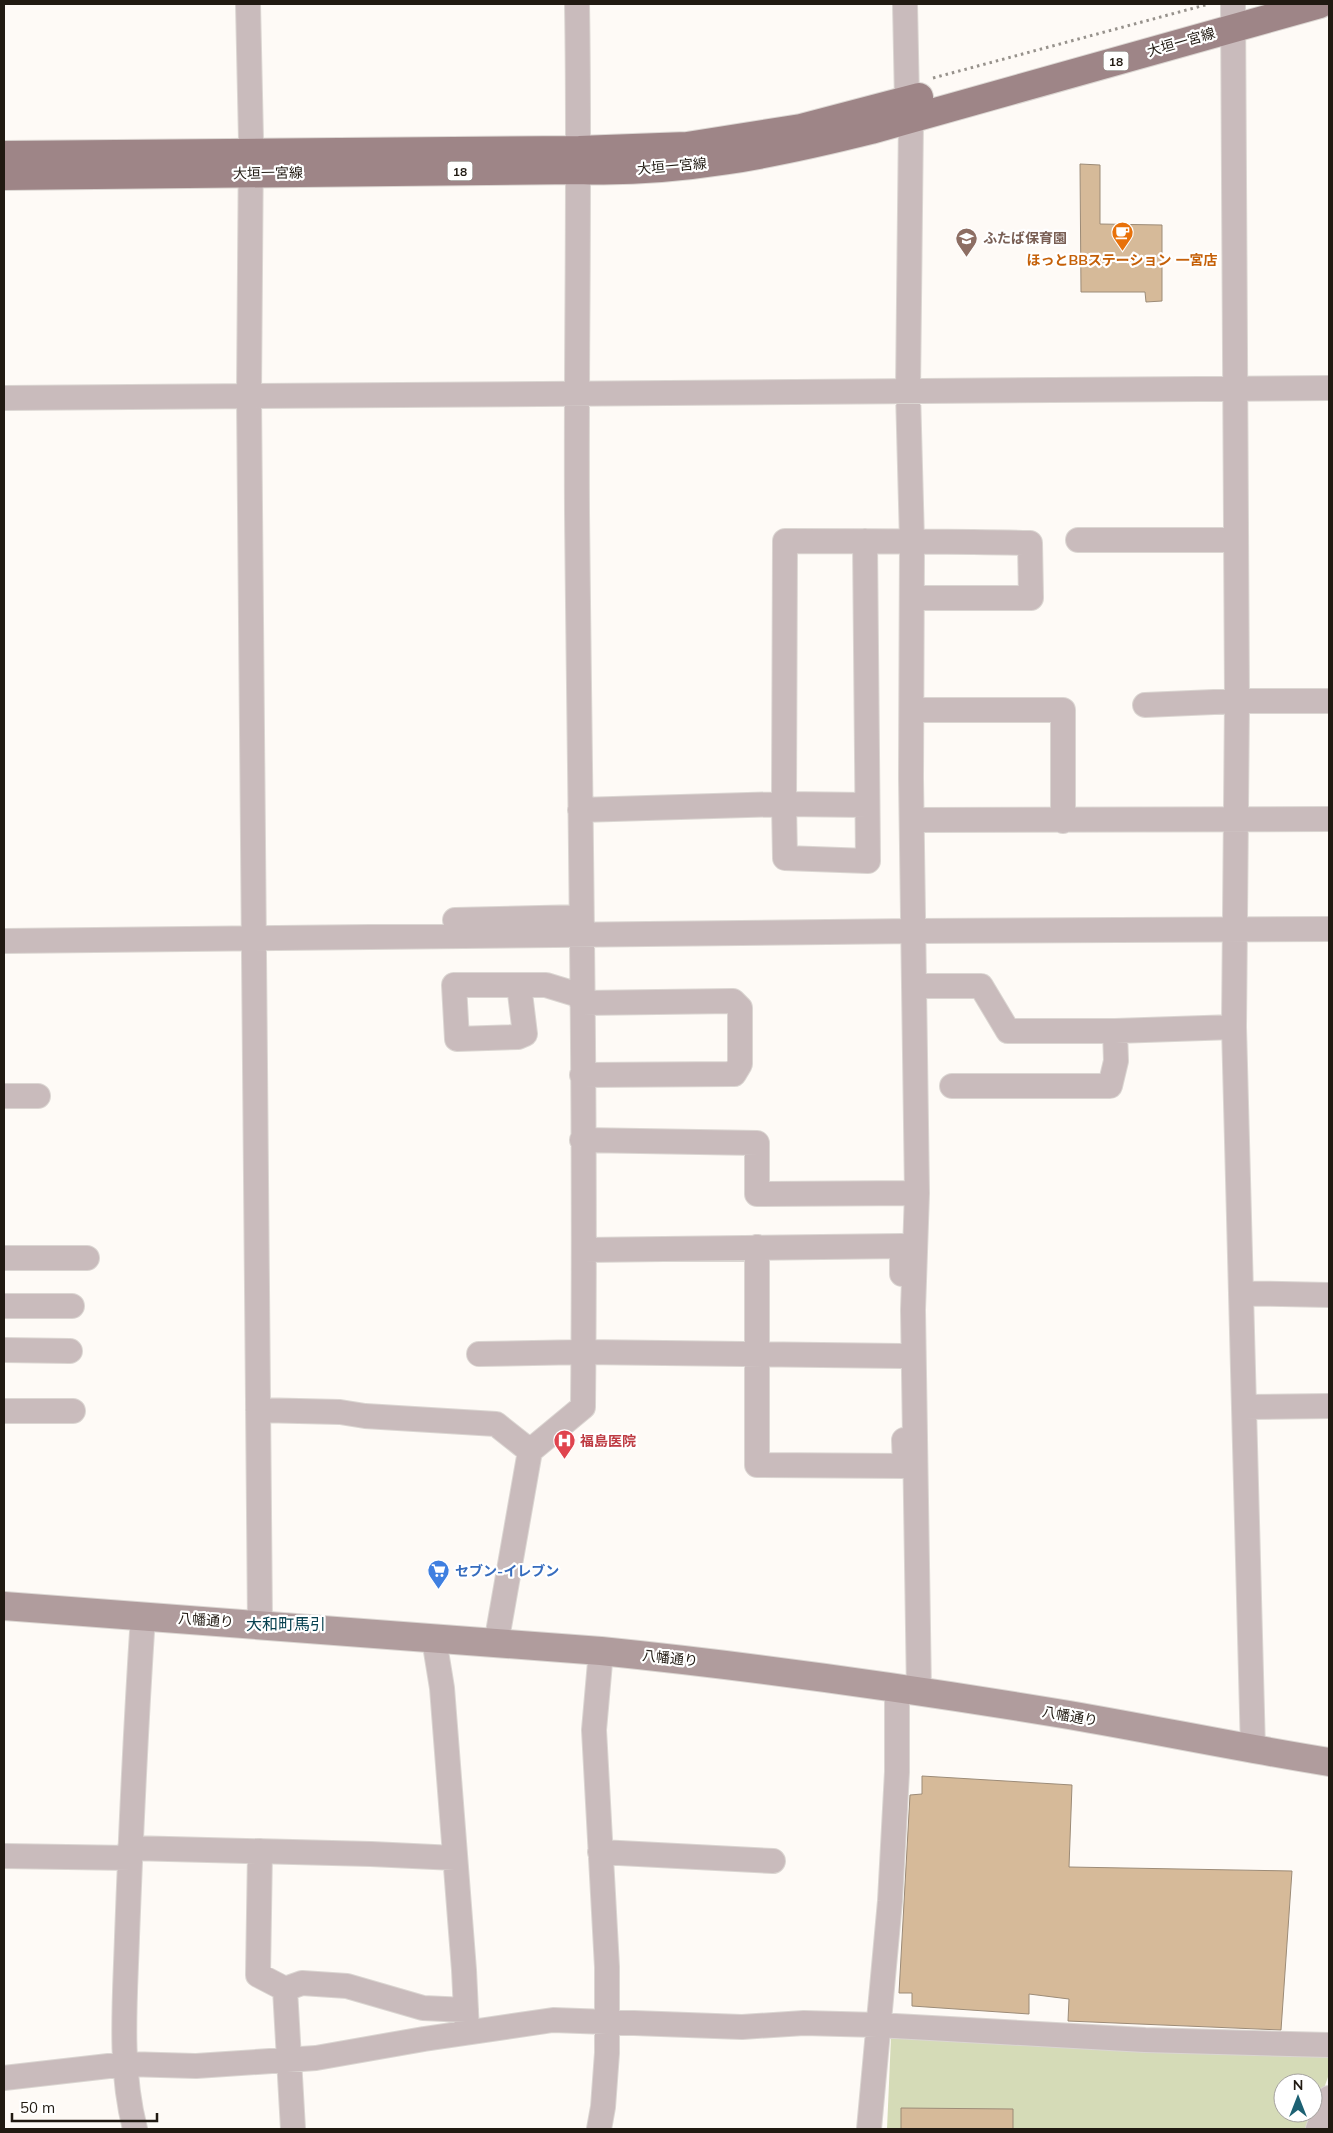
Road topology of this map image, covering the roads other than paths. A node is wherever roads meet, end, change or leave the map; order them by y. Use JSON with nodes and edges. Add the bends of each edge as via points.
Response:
{"nodes":[{"id":1,"x":248,"y":4,"type":"edge"},
{"id":2,"x":577,"y":4,"type":"edge"},
{"id":3,"x":905,"y":4,"type":"edge"},
{"id":4,"x":1320,"y":4,"type":"edge"},
{"id":5,"x":1234,"y":10,"type":"edge"},
{"id":6,"x":908,"y":102,"type":"junction"},
{"id":7,"x":4,"y":154,"type":"edge"},
{"id":8,"x":579,"y":160,"type":"junction"},
{"id":9,"x":250,"y":163,"type":"junction"},
{"id":10,"x":4,"y":176,"type":"edge"},
{"id":11,"x":1235,"y":388,"type":"junction"},
{"id":12,"x":1329,"y":388,"type":"edge"},
{"id":13,"x":908,"y":392,"type":"junction"},
{"id":14,"x":576,"y":394,"type":"junction"},
{"id":15,"x":249,"y":396,"type":"junction"},
{"id":16,"x":4,"y":398,"type":"edge"},
{"id":17,"x":865,"y":540,"type":"junction"},
{"id":18,"x":912,"y":540,"type":"junction"},
{"id":19,"x":1078,"y":540,"type":"dead end"},
{"id":20,"x":1236,"y":540,"type":"junction"},
{"id":21,"x":912,"y":598,"type":"junction"},
{"id":22,"x":1237,"y":701,"type":"junction"},
{"id":23,"x":1329,"y":701,"type":"edge"},
{"id":24,"x":1145,"y":705,"type":"dead end"},
{"id":25,"x":912,"y":710,"type":"junction"},
{"id":26,"x":784,"y":804,"type":"junction"},
{"id":27,"x":867,"y":805,"type":"junction"},
{"id":28,"x":580,"y":810,"type":"junction"},
{"id":29,"x":1237,"y":819,"type":"junction"},
{"id":30,"x":1329,"y":819,"type":"edge"},
{"id":31,"x":912,"y":820,"type":"junction"},
{"id":32,"x":1063,"y":821,"type":"junction"},
{"id":33,"x":455,"y":920,"type":"dead end"},
{"id":34,"x":582,"y":926,"type":"junction"},
{"id":35,"x":1234,"y":929,"type":"junction"},
{"id":36,"x":1329,"y":930,"type":"edge"},
{"id":37,"x":915,"y":931,"type":"junction"},
{"id":38,"x":254,"y":939,"type":"junction"},
{"id":39,"x":4,"y":941,"type":"edge"},
{"id":40,"x":519,"y":985,"type":"dead end"},
{"id":41,"x":915,"y":986,"type":"junction"},
{"id":42,"x":582,"y":999,"type":"junction"},
{"id":43,"x":1234,"y":1027,"type":"junction"},
{"id":44,"x":1115,"y":1031,"type":"junction"},
{"id":45,"x":582,"y":1075,"type":"junction"},
{"id":46,"x":952,"y":1086,"type":"dead end"},
{"id":47,"x":4,"y":1096,"type":"edge"},
{"id":48,"x":38,"y":1096,"type":"dead end"},
{"id":49,"x":582,"y":1140,"type":"junction"},
{"id":50,"x":917,"y":1193,"type":"junction"},
{"id":51,"x":757,"y":1247,"type":"junction"},
{"id":52,"x":584,"y":1250,"type":"junction"},
{"id":53,"x":4,"y":1258,"type":"edge"},
{"id":54,"x":87,"y":1258,"type":"dead end"},
{"id":55,"x":1241,"y":1293,"type":"junction"},
{"id":56,"x":1329,"y":1295,"type":"edge"},
{"id":57,"x":4,"y":1306,"type":"edge"},
{"id":58,"x":72,"y":1306,"type":"dead end"},
{"id":59,"x":4,"y":1350,"type":"edge"},
{"id":60,"x":70,"y":1351,"type":"dead end"},
{"id":61,"x":584,"y":1352,"type":"junction"},
{"id":62,"x":479,"y":1354,"type":"dead end"},
{"id":63,"x":757,"y":1355,"type":"junction"},
{"id":64,"x":902,"y":1356,"type":"junction"},
{"id":65,"x":1329,"y":1406,"type":"edge"},
{"id":66,"x":1244,"y":1407,"type":"junction"},
{"id":67,"x":258,"y":1410,"type":"junction"},
{"id":68,"x":4,"y":1411,"type":"edge"},
{"id":69,"x":73,"y":1411,"type":"dead end"},
{"id":70,"x":530,"y":1451,"type":"junction"},
{"id":71,"x":4,"y":1606,"type":"edge"},
{"id":72,"x":142,"y":1616,"type":"junction"},
{"id":73,"x":260,"y":1624,"type":"junction"},
{"id":74,"x":434,"y":1639,"type":"junction"},
{"id":75,"x":496,"y":1644,"type":"junction"},
{"id":76,"x":601,"y":1651,"type":"junction"},
{"id":77,"x":908,"y":1690,"type":"junction"},
{"id":78,"x":1253,"y":1750,"type":"junction"},
{"id":79,"x":1329,"y":1762,"type":"edge"},
{"id":80,"x":260,"y":1851,"type":"junction"},
{"id":81,"x":600,"y":1852,"type":"junction"},
{"id":82,"x":130,"y":1853,"type":"junction"},
{"id":83,"x":4,"y":1856,"type":"edge"},
{"id":84,"x":455,"y":1858,"type":"junction"},
{"id":85,"x":773,"y":1861,"type":"dead end"},
{"id":86,"x":285,"y":1989,"type":"junction"},
{"id":87,"x":467,"y":2021,"type":"junction"},
{"id":88,"x":607,"y":2023,"type":"junction"},
{"id":89,"x":877,"y":2025,"type":"junction"},
{"id":90,"x":1329,"y":2045,"type":"edge"},
{"id":91,"x":289,"y":2059,"type":"junction"},
{"id":92,"x":126,"y":2064,"type":"junction"},
{"id":93,"x":4,"y":2078,"type":"edge"},
{"id":94,"x":1329,"y":2098,"type":"edge"},
{"id":95,"x":135,"y":2129,"type":"edge"},
{"id":96,"x":293,"y":2129,"type":"edge"},
{"id":97,"x":599,"y":2129,"type":"edge"},
{"id":98,"x":869,"y":2129,"type":"edge"},
{"id":99,"x":1318,"y":2129,"type":"edge"}],
"edges":[{"from":1,"to":9,"type":"street"},
{"from":2,"to":8,"type":"street"},
{"from":3,"to":6,"type":"street"},
{"from":4,"to":5,"type":"main road","name":"大垣一宮線","number":"18"},
{"from":5,"to":6,"type":"main road","name":"大垣一宮線","number":"18"},
{"from":5,"to":11,"type":"street"},
{"from":6,"to":8,"type":"main road","name":"大垣一宮線","number":"18","via":[[801,128]]},
{"from":6,"to":13,"type":"street"},
{"from":7,"to":9,"type":"main road","name":"大垣一宮線","number":"18"},
{"from":8,"to":9,"type":"main road","name":"大垣一宮線","number":"18"},
{"from":8,"to":14,"type":"street"},
{"from":9,"to":10,"type":"main road","name":"大垣一宮線","number":"18"},
{"from":9,"to":15,"type":"street"},
{"from":11,"to":12,"type":"street"},
{"from":11,"to":13,"type":"street"},
{"from":11,"to":20,"type":"street"},
{"from":13,"to":14,"type":"street"},
{"from":13,"to":18,"type":"street"},
{"from":14,"to":15,"type":"street"},
{"from":14,"to":28,"type":"street"},
{"from":15,"to":16,"type":"street"},
{"from":15,"to":38,"type":"street"},
{"from":17,"to":18,"type":"street"},
{"from":17,"to":26,"type":"street","via":[[785,540]]},
{"from":17,"to":27,"type":"street"},
{"from":18,"to":21,"type":"street"},
{"from":18,"to":21,"type":"street","via":[[1030,543],[1031,598]]},
{"from":19,"to":20,"type":"street"},
{"from":20,"to":22,"type":"street"},
{"from":21,"to":25,"type":"street"},
{"from":22,"to":23,"type":"street"},
{"from":22,"to":24,"type":"street"},
{"from":22,"to":29,"type":"street"},
{"from":25,"to":31,"type":"street"},
{"from":25,"to":32,"type":"street","via":[[1063,710]]},
{"from":26,"to":27,"type":"street"},
{"from":26,"to":27,"type":"street","via":[[785,858],[868,861]]},
{"from":26,"to":28,"type":"street"},
{"from":28,"to":34,"type":"street"},
{"from":29,"to":30,"type":"street"},
{"from":29,"to":32,"type":"street"},
{"from":29,"to":35,"type":"street"},
{"from":31,"to":32,"type":"street"},
{"from":31,"to":37,"type":"street"},
{"from":33,"to":34,"type":"street"},
{"from":34,"to":37,"type":"street"},
{"from":34,"to":38,"type":"street"},
{"from":34,"to":42,"type":"street"},
{"from":35,"to":36,"type":"street"},
{"from":35,"to":37,"type":"street"},
{"from":35,"to":43,"type":"street"},
{"from":37,"to":41,"type":"street"},
{"from":38,"to":39,"type":"street"},
{"from":38,"to":67,"type":"street"},
{"from":40,"to":42,"type":"street","via":[[546,985]]},
{"from":41,"to":44,"type":"street","via":[[981,986],[1008,1031]]},
{"from":41,"to":50,"type":"street"},
{"from":42,"to":45,"type":"street"},
{"from":42,"to":45,"type":"street","via":[[732,1001],[740,1008],[740,1064],[734,1074]]},
{"from":43,"to":44,"type":"street"},
{"from":43,"to":55,"type":"street"},
{"from":44,"to":46,"type":"street","via":[[1116,1061],[1110,1086]]},
{"from":45,"to":49,"type":"street"},
{"from":47,"to":48,"type":"street"},
{"from":49,"to":50,"type":"street","via":[[757,1143],[757,1194]]},
{"from":49,"to":52,"type":"street"},
{"from":50,"to":77,"type":"street"},
{"from":51,"to":52,"type":"street"},
{"from":51,"to":63,"type":"street"},
{"from":51,"to":64,"type":"street","via":[[902,1246]]},
{"from":52,"to":61,"type":"street"},
{"from":53,"to":54,"type":"street"},
{"from":55,"to":56,"type":"street"},
{"from":55,"to":66,"type":"street"},
{"from":57,"to":58,"type":"street"},
{"from":59,"to":60,"type":"street"},
{"from":61,"to":62,"type":"street"},
{"from":61,"to":63,"type":"street"},
{"from":61,"to":70,"type":"street","via":[[583,1407]]},
{"from":63,"to":64,"type":"street"},
{"from":63,"to":64,"type":"street","via":[[757,1466],[905,1466]]},
{"from":65,"to":66,"type":"street"},
{"from":66,"to":78,"type":"street"},
{"from":67,"to":70,"type":"street","via":[[340,1412],[496,1424]]},
{"from":67,"to":73,"type":"street"},
{"from":68,"to":69,"type":"street"},
{"from":70,"to":75,"type":"street"},
{"from":71,"to":72,"type":"street","name":"八幡通り"},
{"from":72,"to":73,"type":"street","name":"八幡通り"},
{"from":72,"to":82,"type":"street"},
{"from":73,"to":74,"type":"street","name":"八幡通り"},
{"from":74,"to":75,"type":"street","name":"八幡通り"},
{"from":74,"to":84,"type":"street","via":[[442,1688]]},
{"from":75,"to":76,"type":"street","name":"八幡通り"},
{"from":76,"to":77,"type":"street","name":"八幡通り","via":[[694,1660]]},
{"from":76,"to":81,"type":"street","via":[[594,1730]]},
{"from":77,"to":78,"type":"street","name":"八幡通り","via":[[1070,1715]]},
{"from":77,"to":89,"type":"street","via":[[897,1772],[891,1891]]},
{"from":78,"to":79,"type":"street","name":"八幡通り"},
{"from":80,"to":82,"type":"street"},
{"from":80,"to":84,"type":"street"},
{"from":80,"to":86,"type":"street","via":[[258,1975]]},
{"from":81,"to":85,"type":"street"},
{"from":81,"to":88,"type":"street"},
{"from":82,"to":83,"type":"street"},
{"from":82,"to":92,"type":"street"},
{"from":84,"to":87,"type":"street"},
{"from":86,"to":87,"type":"street","via":[[302,1983],[347,1986]]},
{"from":86,"to":91,"type":"street"},
{"from":87,"to":88,"type":"street"},
{"from":87,"to":91,"type":"street","via":[[360,2051]]},
{"from":88,"to":89,"type":"street","via":[[742,2027],[804,2023]]},
{"from":88,"to":97,"type":"street"},
{"from":89,"to":90,"type":"street","via":[[1145,2040]]},
{"from":89,"to":98,"type":"street"},
{"from":91,"to":92,"type":"street","via":[[196,2066]]},
{"from":91,"to":96,"type":"street"},
{"from":92,"to":93,"type":"street"},
{"from":92,"to":95,"type":"street","via":[[128,2103]]},
{"from":94,"to":99,"type":"street"}]}
